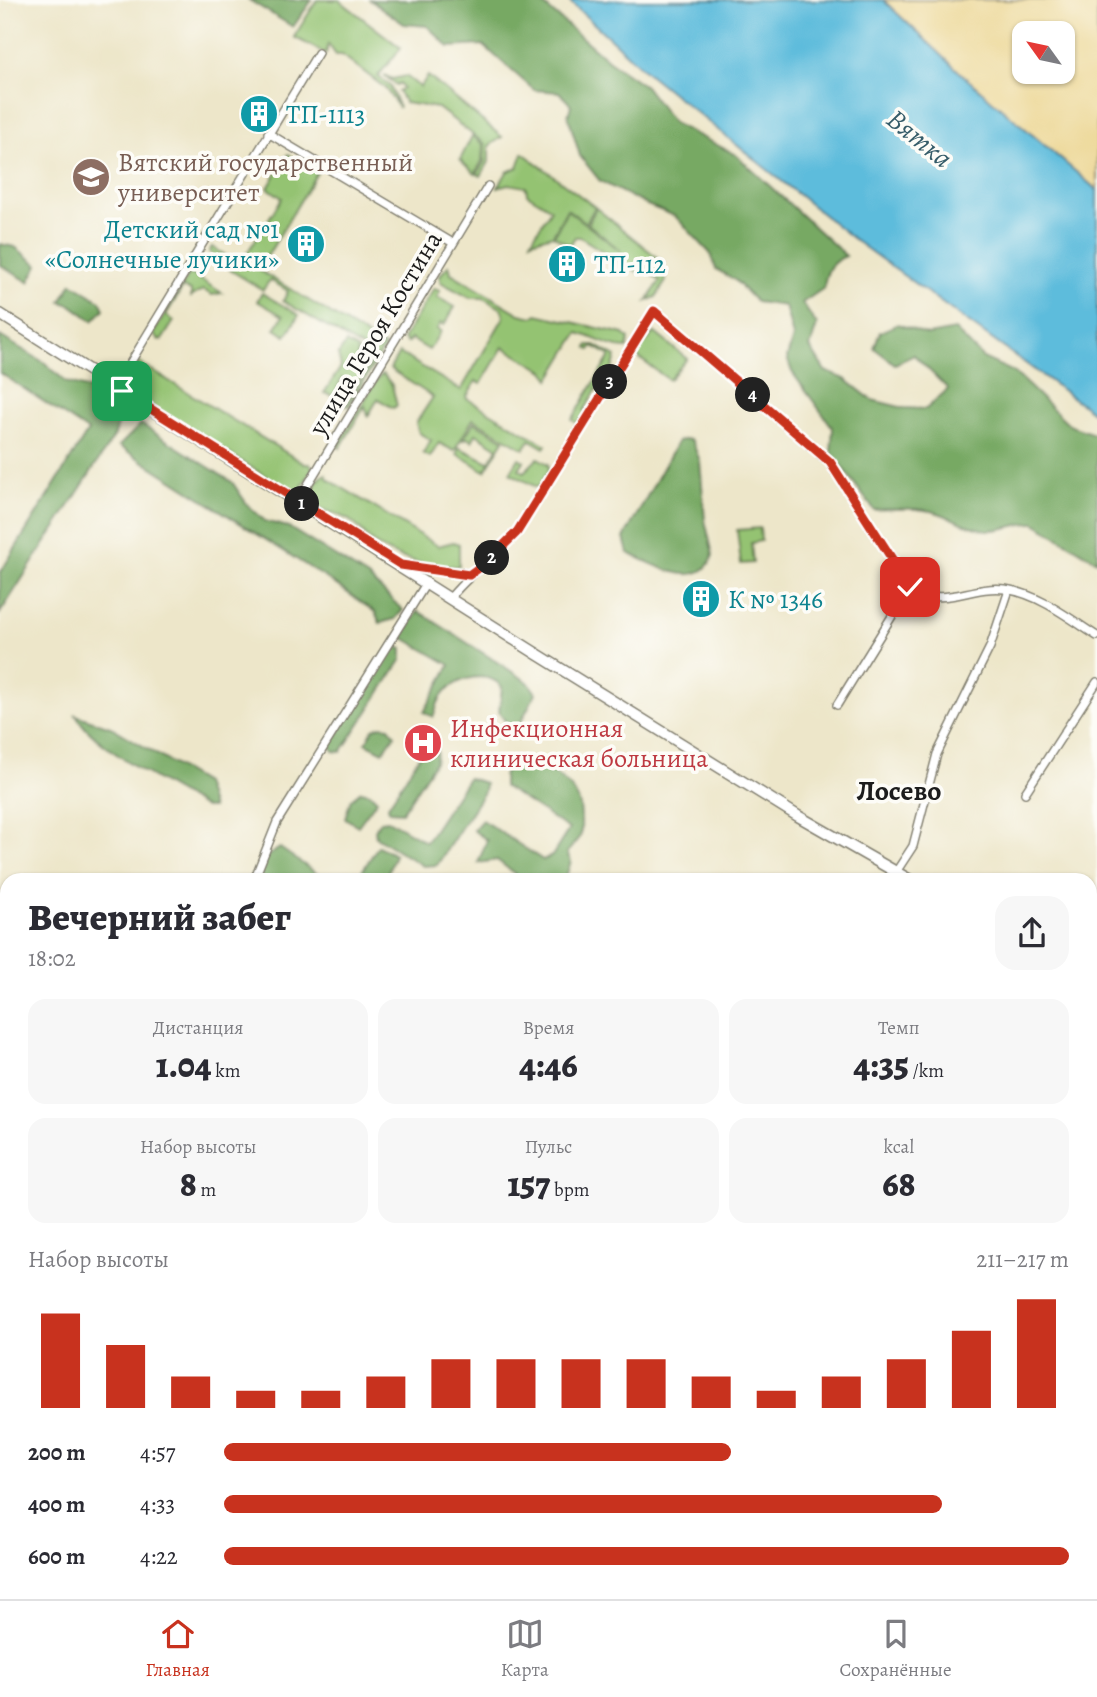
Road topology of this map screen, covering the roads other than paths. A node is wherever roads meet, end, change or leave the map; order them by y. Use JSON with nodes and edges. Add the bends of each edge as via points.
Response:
{"nodes":[{"id":1,"x":318,"y":53,"type":"dead end"},
{"id":2,"x":268,"y":133,"type":"junction"},
{"id":3,"x":488,"y":186,"type":"dead end"},
{"id":4,"x":453,"y":243,"type":"junction"},
{"id":5,"x":0,"y":314,"type":"edge"},
{"id":6,"x":115,"y":388,"type":"junction"},
{"id":7,"x":298,"y":501,"type":"junction"},
{"id":8,"x":401,"y":565,"type":"junction"},
{"id":9,"x":469,"y":575,"type":"junction"},
{"id":10,"x":427,"y":582,"type":"junction"},
{"id":11,"x":910,"y":587,"type":"junction"},
{"id":12,"x":1009,"y":590,"type":"junction"},
{"id":13,"x":450,"y":598,"type":"junction"},
{"id":14,"x":1097,"y":636,"type":"edge"},
{"id":15,"x":1097,"y":682,"type":"edge"},
{"id":16,"x":837,"y":705,"type":"dead end"},
{"id":17,"x":1025,"y":793,"type":"dead end"},
{"id":18,"x":896,"y":872,"type":"joint"},
{"id":19,"x":257,"y":873,"type":"edge"}],
"edges":[{"from":1,"to":2,"type":"street"},
{"from":2,"to":4,"type":"street"},
{"from":2,"to":6,"type":"street"},
{"from":3,"to":4,"type":"street","name":"улица Героя Костина"},
{"from":4,"to":7,"type":"street","name":"улица Героя Костина"},
{"from":5,"to":6,"type":"main road"},
{"from":6,"to":7,"type":"main road"},
{"from":7,"to":8,"type":"main road"},
{"from":8,"to":9,"type":"street"},
{"from":8,"to":10,"type":"main road"},
{"from":9,"to":11,"type":"street","via":[[517,532],[654,311],[830,462]]},
{"from":9,"to":13,"type":"street"},
{"from":10,"to":13,"type":"main road"},
{"from":10,"to":19,"type":"street","via":[[277,822]]},
{"from":11,"to":12,"type":"street","via":[[935,599]]},
{"from":11,"to":16,"type":"street"},
{"from":12,"to":14,"type":"street","via":[[1053,608]]},
{"from":12,"to":18,"type":"street","via":[[990,647],[937,754],[913,846]]},
{"from":13,"to":18,"type":"main road","via":[[783,807]]},
{"from":15,"to":17,"type":"street"}]}
